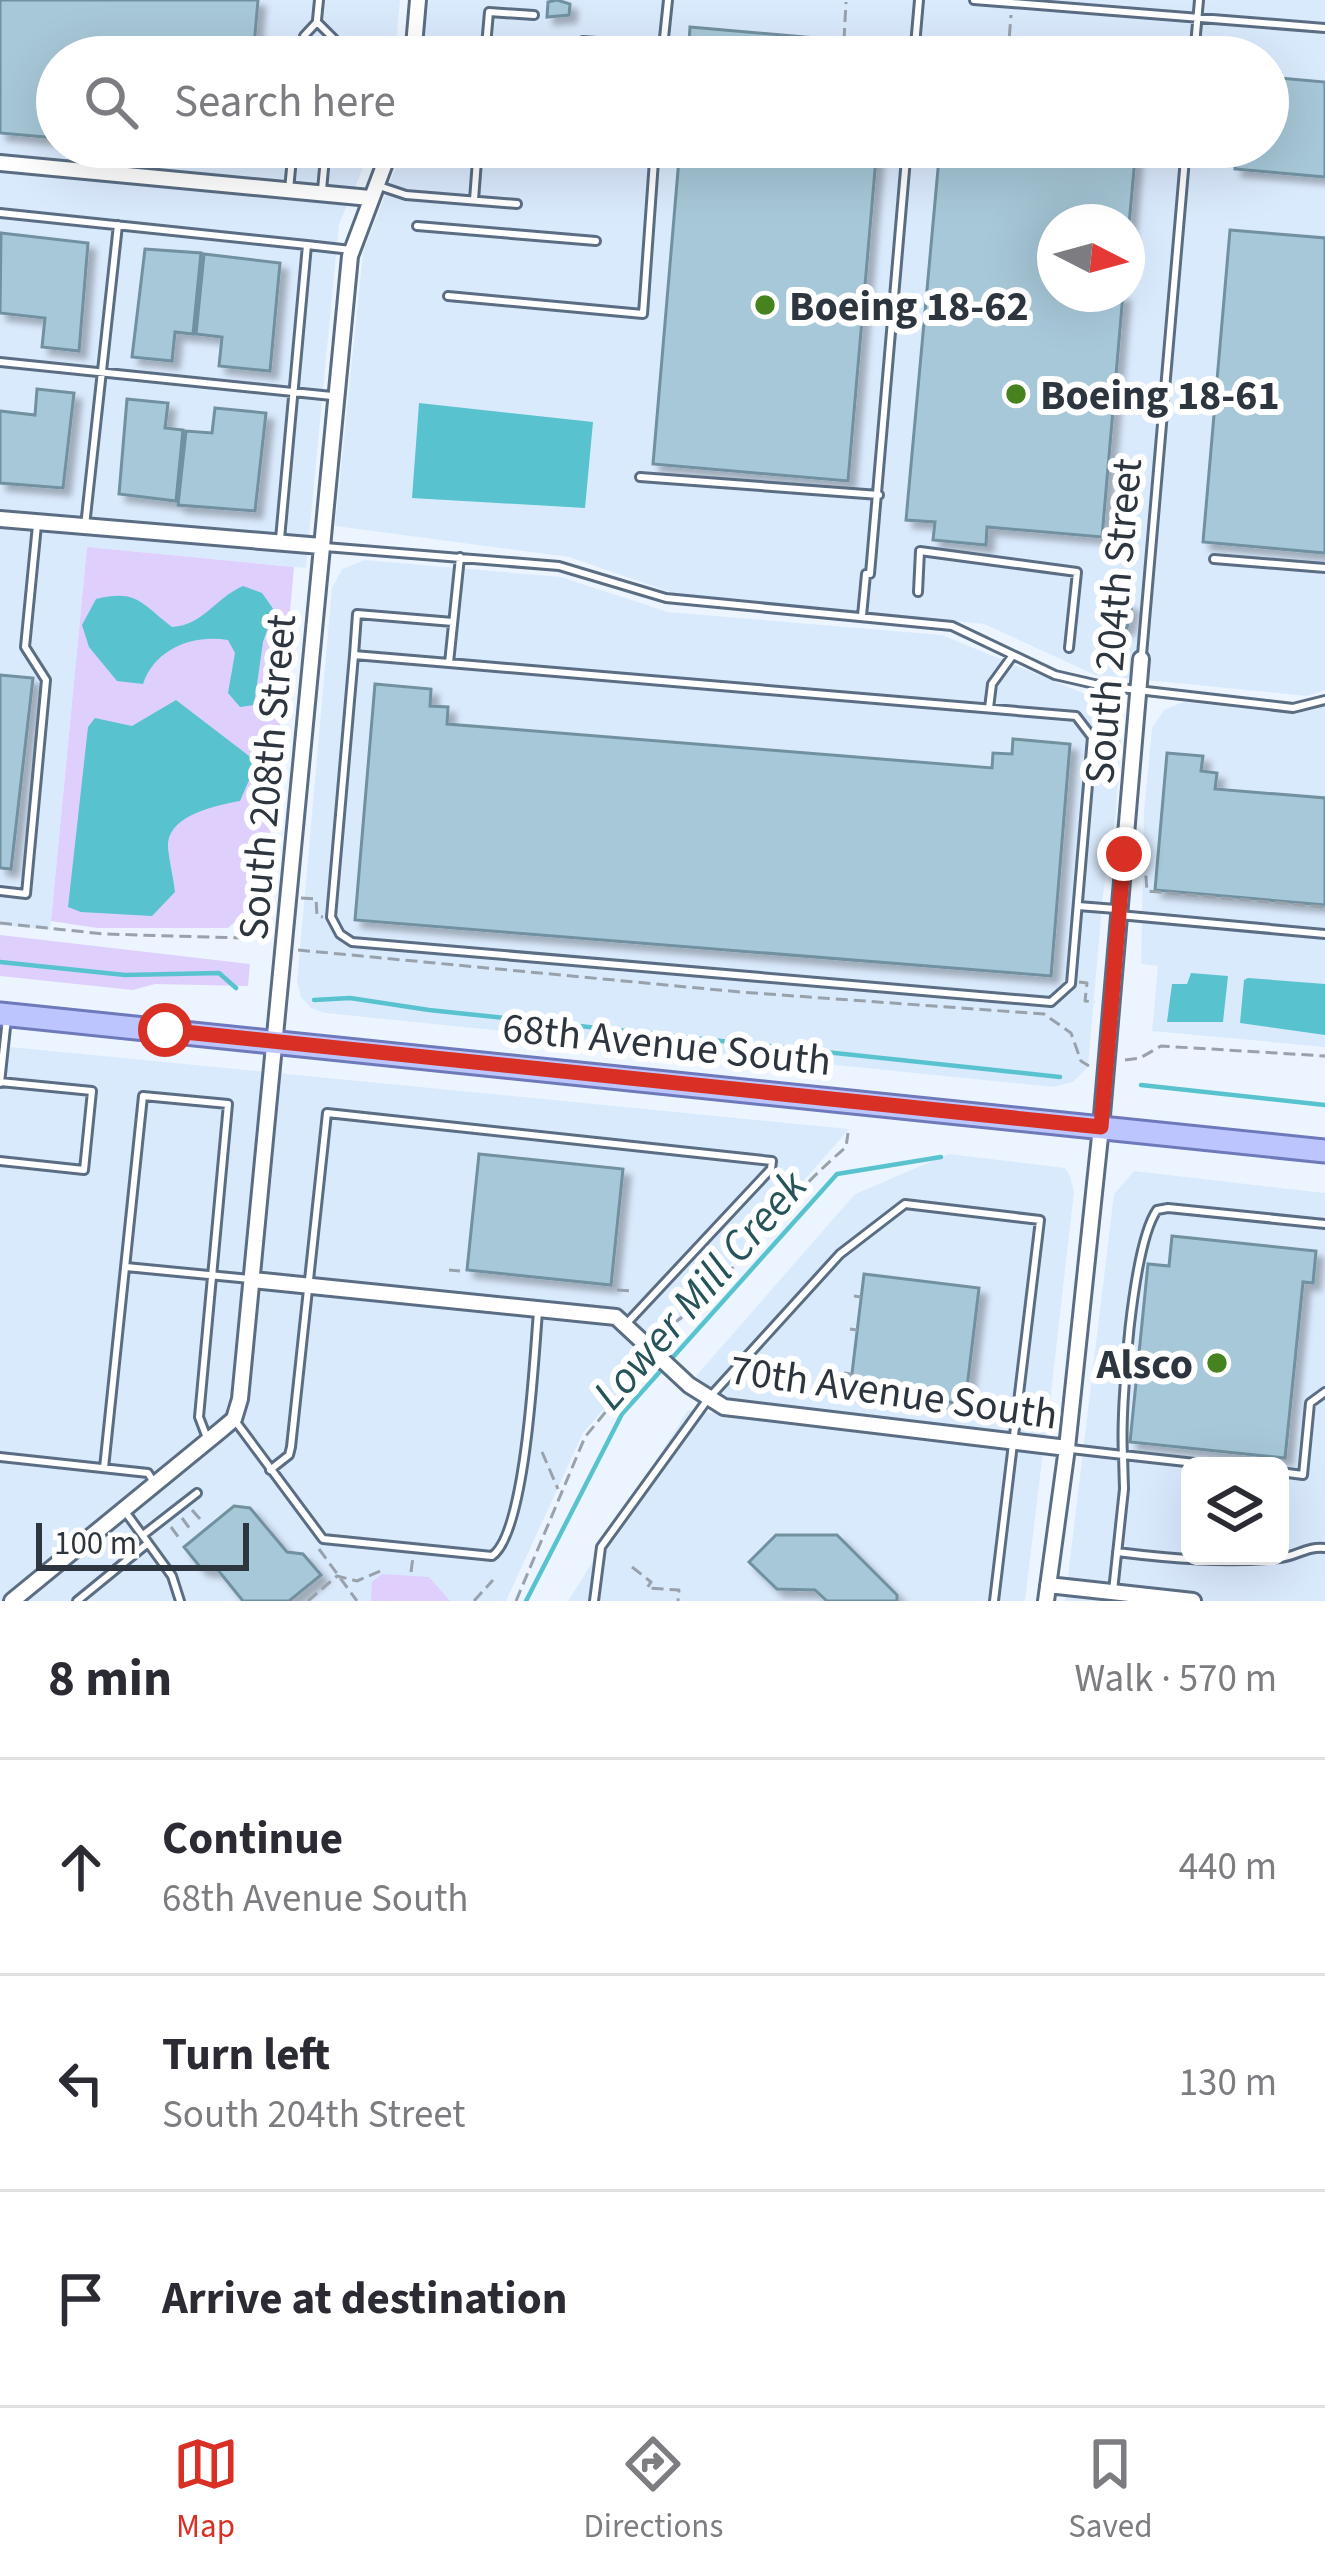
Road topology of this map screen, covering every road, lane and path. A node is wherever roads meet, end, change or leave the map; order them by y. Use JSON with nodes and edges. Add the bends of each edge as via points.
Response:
{"nodes":[{"id":1,"x":319,"y":0,"type":"edge"},
{"id":2,"x":418,"y":0,"type":"edge"},
{"id":3,"x":668,"y":0,"type":"edge"},
{"id":4,"x":919,"y":0,"type":"edge"},
{"id":5,"x":974,"y":0,"type":"edge"},
{"id":6,"x":1199,"y":0,"type":"edge"},
{"id":7,"x":846,"y":2,"type":"edge"},
{"id":8,"x":534,"y":15,"type":"dead end"},
{"id":9,"x":1011,"y":16,"type":"dead end"},
{"id":10,"x":1198,"y":18,"type":"junction"},
{"id":11,"x":316,"y":22,"type":"junction"},
{"id":12,"x":1325,"y":28,"type":"edge"},
{"id":13,"x":304,"y":36,"type":"edge"},
{"id":14,"x":331,"y":36,"type":"edge"},
{"id":15,"x":415,"y":36,"type":"edge"},
{"id":16,"x":487,"y":36,"type":"edge"},
{"id":17,"x":664,"y":36,"type":"edge"},
{"id":18,"x":844,"y":36,"type":"edge"},
{"id":19,"x":916,"y":36,"type":"edge"},
{"id":20,"x":1009,"y":36,"type":"edge"},
{"id":21,"x":1196,"y":36,"type":"edge"},
{"id":22,"x":0,"y":163,"type":"edge"},
{"id":23,"x":36,"y":166,"type":"edge"},
{"id":24,"x":54,"y":168,"type":"edge"},
{"id":25,"x":292,"y":168,"type":"edge"},
{"id":26,"x":324,"y":168,"type":"edge"},
{"id":27,"x":383,"y":168,"type":"edge"},
{"id":28,"x":476,"y":168,"type":"edge"},
{"id":29,"x":653,"y":168,"type":"edge"},
{"id":30,"x":905,"y":168,"type":"edge"},
{"id":31,"x":1184,"y":168,"type":"edge"},
{"id":32,"x":290,"y":190,"type":"junction"},
{"id":33,"x":373,"y":192,"type":"junction"},
{"id":34,"x":322,"y":194,"type":"junction"},
{"id":35,"x":474,"y":200,"type":"junction"},
{"id":36,"x":517,"y":204,"type":"dead end"},
{"id":37,"x":0,"y":214,"type":"edge"},
{"id":38,"x":118,"y":225,"type":"junction"},
{"id":39,"x":417,"y":226,"type":"dead end"},
{"id":40,"x":596,"y":241,"type":"dead end"},
{"id":41,"x":308,"y":244,"type":"junction"},
{"id":42,"x":351,"y":250,"type":"junction"},
{"id":43,"x":448,"y":296,"type":"dead end"},
{"id":44,"x":0,"y":362,"type":"edge"},
{"id":45,"x":102,"y":372,"type":"junction"},
{"id":46,"x":295,"y":392,"type":"junction"},
{"id":47,"x":336,"y":396,"type":"junction"},
{"id":48,"x":640,"y":477,"type":"dead end"},
{"id":49,"x":879,"y":495,"type":"junction"},
{"id":50,"x":0,"y":518,"type":"edge"},
{"id":51,"x":37,"y":522,"type":"junction"},
{"id":52,"x":85,"y":526,"type":"junction"},
{"id":53,"x":279,"y":543,"type":"junction"},
{"id":54,"x":321,"y":546,"type":"junction"},
{"id":55,"x":460,"y":556,"type":"junction"},
{"id":56,"x":1214,"y":559,"type":"dead end"},
{"id":57,"x":1325,"y":568,"type":"edge"},
{"id":58,"x":918,"y":592,"type":"dead end"},
{"id":59,"x":862,"y":616,"type":"junction"},
{"id":60,"x":453,"y":622,"type":"junction"},
{"id":61,"x":1069,"y":648,"type":"dead end"},
{"id":62,"x":1013,"y":655,"type":"junction"},
{"id":63,"x":354,"y":656,"type":"junction"},
{"id":64,"x":1142,"y":659,"type":"joint"},
{"id":65,"x":449,"y":663,"type":"junction"},
{"id":66,"x":1138,"y":690,"type":"junction"},
{"id":67,"x":1325,"y":700,"type":"edge"},
{"id":68,"x":989,"y":708,"type":"junction"},
{"id":69,"x":1139,"y":866,"type":"dead end"},
{"id":70,"x":0,"y":891,"type":"edge"},
{"id":71,"x":301,"y":898,"type":"dead end"},
{"id":72,"x":1078,"y":906,"type":"junction"},
{"id":73,"x":1325,"y":908,"type":"edge"},
{"id":74,"x":1119,"y":912,"type":"junction"},
{"id":75,"x":331,"y":917,"type":"junction"},
{"id":76,"x":0,"y":923,"type":"edge"},
{"id":77,"x":268,"y":928,"type":"dead end"},
{"id":78,"x":1325,"y":934,"type":"edge"},
{"id":79,"x":297,"y":950,"type":"dead end"},
{"id":80,"x":1071,"y":982,"type":"junction"},
{"id":81,"x":1096,"y":1002,"type":"dead end"},
{"id":82,"x":4,"y":1014,"type":"edge"},
{"id":83,"x":275,"y":1042,"type":"junction"},
{"id":84,"x":1325,"y":1056,"type":"edge"},
{"id":85,"x":1125,"y":1060,"type":"dead end"},
{"id":86,"x":1,"y":1064,"type":"edge"},
{"id":87,"x":1089,"y":1066,"type":"dead end"},
{"id":88,"x":0,"y":1082,"type":"edge"},
{"id":89,"x":1101,"y":1127,"type":"junction"},
{"id":90,"x":848,"y":1133,"type":"dead end"},
{"id":91,"x":1325,"y":1151,"type":"edge"},
{"id":92,"x":0,"y":1161,"type":"edge"},
{"id":93,"x":1325,"y":1224,"type":"edge"},
{"id":94,"x":125,"y":1267,"type":"junction"},
{"id":95,"x":449,"y":1270,"type":"dead end"},
{"id":96,"x":460,"y":1271,"type":"dead end"},
{"id":97,"x":212,"y":1276,"type":"junction"},
{"id":98,"x":254,"y":1280,"type":"junction"},
{"id":99,"x":309,"y":1286,"type":"junction"},
{"id":100,"x":617,"y":1290,"type":"dead end"},
{"id":101,"x":632,"y":1291,"type":"dead end"},
{"id":102,"x":854,"y":1296,"type":"dead end"},
{"id":103,"x":861,"y":1297,"type":"dead end"},
{"id":104,"x":539,"y":1309,"type":"junction"},
{"id":105,"x":621,"y":1320,"type":"junction"},
{"id":106,"x":850,"y":1329,"type":"dead end"},
{"id":107,"x":857,"y":1330,"type":"dead end"},
{"id":108,"x":656,"y":1332,"type":"dead end"},
{"id":109,"x":638,"y":1346,"type":"junction"},
{"id":110,"x":844,"y":1373,"type":"dead end"},
{"id":111,"x":852,"y":1374,"type":"dead end"},
{"id":112,"x":1325,"y":1392,"type":"edge"},
{"id":113,"x":708,"y":1400,"type":"junction"},
{"id":114,"x":233,"y":1419,"type":"junction"},
{"id":115,"x":209,"y":1441,"type":"junction"},
{"id":116,"x":1013,"y":1442,"type":"junction"},
{"id":117,"x":1067,"y":1448,"type":"junction"},
{"id":118,"x":542,"y":1452,"type":"dead end"},
{"id":119,"x":1123,"y":1455,"type":"junction"},
{"id":120,"x":0,"y":1457,"type":"edge"},
{"id":121,"x":1181,"y":1461,"type":"edge"},
{"id":122,"x":104,"y":1468,"type":"junction"},
{"id":123,"x":270,"y":1470,"type":"junction"},
{"id":124,"x":1289,"y":1473,"type":"edge"},
{"id":125,"x":155,"y":1486,"type":"junction"},
{"id":126,"x":197,"y":1493,"type":"dead end"},
{"id":127,"x":560,"y":1493,"type":"junction"},
{"id":128,"x":124,"y":1510,"type":"junction"},
{"id":129,"x":192,"y":1510,"type":"dead end"},
{"id":130,"x":182,"y":1519,"type":"dead end"},
{"id":131,"x":201,"y":1520,"type":"dead end"},
{"id":132,"x":171,"y":1527,"type":"dead end"},
{"id":133,"x":190,"y":1529,"type":"dead end"},
{"id":134,"x":142,"y":1535,"type":"junction"},
{"id":135,"x":179,"y":1538,"type":"dead end"},
{"id":136,"x":148,"y":1544,"type":"junction"},
{"id":137,"x":318,"y":1548,"type":"dead end"},
{"id":138,"x":1325,"y":1548,"type":"edge"},
{"id":139,"x":1118,"y":1552,"type":"junction"},
{"id":140,"x":413,"y":1557,"type":"dead end"},
{"id":141,"x":632,"y":1567,"type":"dead end"},
{"id":142,"x":385,"y":1569,"type":"dead end"},
{"id":143,"x":411,"y":1571,"type":"dead end"},
{"id":144,"x":337,"y":1576,"type":"junction"},
{"id":145,"x":494,"y":1580,"type":"dead end"},
{"id":146,"x":1113,"y":1592,"type":"junction"},
{"id":147,"x":1047,"y":1593,"type":"edge"},
{"id":148,"x":12,"y":1601,"type":"edge"},
{"id":149,"x":77,"y":1601,"type":"edge"},
{"id":150,"x":180,"y":1601,"type":"edge"},
{"id":151,"x":308,"y":1601,"type":"edge"},
{"id":152,"x":357,"y":1601,"type":"edge"},
{"id":153,"x":474,"y":1601,"type":"edge"},
{"id":154,"x":515,"y":1601,"type":"edge"},
{"id":155,"x":594,"y":1601,"type":"edge"},
{"id":156,"x":678,"y":1601,"type":"edge"},
{"id":157,"x":994,"y":1601,"type":"edge"},
{"id":158,"x":1193,"y":1601,"type":"edge"}],
"edges":[{"from":1,"to":11,"type":"lane"},
{"from":2,"to":15,"type":"street"},
{"from":3,"to":17,"type":"lane"},
{"from":4,"to":19,"type":"lane"},
{"from":5,"to":10,"type":"lane"},
{"from":6,"to":10,"type":"lane"},
{"from":7,"to":18,"type":"path"},
{"from":8,"to":16,"type":"lane","via":[[489,12]]},
{"from":9,"to":20,"type":"path"},
{"from":10,"to":12,"type":"lane"},
{"from":10,"to":21,"type":"lane"},
{"from":11,"to":13,"type":"lane"},
{"from":11,"to":14,"type":"lane"},
{"from":22,"to":23,"type":"street"},
{"from":24,"to":32,"type":"street"},
{"from":25,"to":32,"type":"lane"},
{"from":26,"to":34,"type":"lane"},
{"from":27,"to":33,"type":"street","name":"South 208th Street"},
{"from":28,"to":35,"type":"lane"},
{"from":29,"to":43,"type":"lane","via":[[643,314]]},
{"from":30,"to":49,"type":"lane"},
{"from":31,"to":64,"type":"lane","name":"South 204th Street"},
{"from":32,"to":34,"type":"street"},
{"from":33,"to":34,"type":"street"},
{"from":33,"to":35,"type":"lane"},
{"from":33,"to":42,"type":"street","name":"South 208th Street"},
{"from":35,"to":36,"type":"lane"},
{"from":37,"to":38,"type":"lane"},
{"from":38,"to":41,"type":"lane"},
{"from":38,"to":45,"type":"lane"},
{"from":39,"to":40,"type":"lane"},
{"from":41,"to":42,"type":"lane"},
{"from":41,"to":46,"type":"lane"},
{"from":42,"to":47,"type":"street","name":"South 208th Street"},
{"from":44,"to":45,"type":"lane"},
{"from":45,"to":46,"type":"lane"},
{"from":45,"to":52,"type":"lane"},
{"from":46,"to":47,"type":"lane"},
{"from":46,"to":53,"type":"lane"},
{"from":47,"to":54,"type":"street","name":"South 208th Street"},
{"from":48,"to":49,"type":"lane"},
{"from":49,"to":59,"type":"lane"},
{"from":50,"to":51,"type":"street"},
{"from":51,"to":52,"type":"street"},
{"from":51,"to":70,"type":"lane","via":[[25,647],[46,680],[26,894]]},
{"from":52,"to":53,"type":"street"},
{"from":53,"to":54,"type":"street"},
{"from":54,"to":55,"type":"lane"},
{"from":54,"to":83,"type":"street","name":"South 208th Street"},
{"from":55,"to":59,"type":"lane","via":[[559,566],[666,598]]},
{"from":55,"to":60,"type":"lane"},
{"from":56,"to":57,"type":"lane"},
{"from":58,"to":61,"type":"lane","via":[[920,551],[1077,572]]},
{"from":59,"to":62,"type":"lane","via":[[952,626]]},
{"from":60,"to":63,"type":"lane","via":[[357,614]]},
{"from":60,"to":65,"type":"lane"},
{"from":62,"to":66,"type":"lane","via":[[1055,675]]},
{"from":62,"to":68,"type":"lane","via":[[992,684]]},
{"from":63,"to":65,"type":"lane"},
{"from":63,"to":75,"type":"lane"},
{"from":64,"to":66,"type":"street","name":"South 204th Street"},
{"from":65,"to":68,"type":"lane"},
{"from":66,"to":67,"type":"lane","via":[[1293,708]]},
{"from":66,"to":74,"type":"street","name":"South 204th Street"},
{"from":68,"to":72,"type":"lane","via":[[1076,716],[1093,737]]},
{"from":69,"to":73,"type":"path","via":[[1147,891]]},
{"from":71,"to":75,"type":"path","via":[[316,899],[317,916]]},
{"from":72,"to":74,"type":"lane"},
{"from":72,"to":80,"type":"lane"},
{"from":74,"to":78,"type":"lane"},
{"from":74,"to":89,"type":"street","name":"South 204th Street"},
{"from":75,"to":80,"type":"lane","via":[[352,942],[1051,1002]]},
{"from":76,"to":77,"type":"path","via":[[243,938]]},
{"from":79,"to":87,"type":"path","via":[[1039,1013],[1071,1033]]},
{"from":80,"to":81,"type":"path","via":[[1087,983],[1085,1001]]},
{"from":82,"to":83,"type":"main road","name":"68th Avenue South"},
{"from":82,"to":86,"type":"lane"},
{"from":83,"to":89,"type":"main road","name":"68th Avenue South"},
{"from":83,"to":98,"type":"street","name":"South 208th Street"},
{"from":84,"to":85,"type":"path","via":[[1161,1046]]},
{"from":86,"to":88,"type":"lane"},
{"from":88,"to":92,"type":"lane","via":[[92,1091],[85,1170]]},
{"from":89,"to":91,"type":"main road","name":"68th Avenue South"},
{"from":89,"to":117,"type":"street","name":"South 204th Street"},
{"from":90,"to":108,"type":"path","via":[[846,1147],[721,1281]]},
{"from":93,"to":119,"type":"lane","via":[[1157,1210],[1142,1241]]},
{"from":94,"to":97,"type":"lane"},
{"from":94,"to":97,"type":"lane","via":[[143,1096],[228,1104]]},
{"from":94,"to":122,"type":"lane"},
{"from":95,"to":96,"type":"path"},
{"from":97,"to":98,"type":"lane"},
{"from":97,"to":115,"type":"lane","via":[[199,1417]]},
{"from":98,"to":99,"type":"street"},
{"from":98,"to":114,"type":"street","name":"South 208th Street"},
{"from":99,"to":104,"type":"street"},
{"from":99,"to":105,"type":"lane","via":[[327,1113],[772,1161]]},
{"from":99,"to":123,"type":"lane","via":[[291,1447]]},
{"from":100,"to":101,"type":"path"},
{"from":102,"to":103,"type":"path"},
{"from":104,"to":105,"type":"street"},
{"from":104,"to":123,"type":"lane","via":[[521,1480],[497,1554],[323,1539]]},
{"from":105,"to":109,"type":"street","name":"70th Avenue South"},
{"from":106,"to":107,"type":"path"},
{"from":109,"to":113,"type":"street","name":"70th Avenue South"},
{"from":109,"to":127,"type":"path"},
{"from":110,"to":111,"type":"path"},
{"from":112,"to":124,"type":"lane","via":[[1310,1403],[1303,1475]]},
{"from":113,"to":116,"type":"street","name":"70th Avenue South"},
{"from":113,"to":116,"type":"lane","via":[[840,1254],[905,1204],[1040,1220]]},
{"from":113,"to":155,"type":"lane","via":[[601,1547]]},
{"from":114,"to":115,"type":"street"},
{"from":114,"to":123,"type":"lane"},
{"from":115,"to":125,"type":"street"},
{"from":116,"to":117,"type":"street","name":"70th Avenue South"},
{"from":116,"to":157,"type":"lane"},
{"from":117,"to":119,"type":"lane","name":"70th Avenue South"},
{"from":117,"to":147,"type":"street","name":"South 204th Street"},
{"from":118,"to":127,"type":"path"},
{"from":119,"to":121,"type":"lane","name":"70th Avenue South"},
{"from":119,"to":139,"type":"lane"},
{"from":120,"to":122,"type":"lane"},
{"from":122,"to":125,"type":"lane","via":[[148,1473]]},
{"from":125,"to":128,"type":"street"},
{"from":126,"to":134,"type":"lane"},
{"from":127,"to":154,"type":"path"},
{"from":128,"to":134,"type":"lane"},
{"from":128,"to":148,"type":"street"},
{"from":129,"to":131,"type":"path"},
{"from":130,"to":133,"type":"path"},
{"from":132,"to":135,"type":"path"},
{"from":134,"to":136,"type":"lane"},
{"from":136,"to":149,"type":"lane"},
{"from":136,"to":150,"type":"lane"},
{"from":137,"to":144,"type":"path"},
{"from":138,"to":139,"type":"lane","via":[[1201,1562]]},
{"from":139,"to":146,"type":"lane"},
{"from":140,"to":143,"type":"path"},
{"from":141,"to":156,"type":"path","via":[[651,1582],[647,1588],[679,1590]]},
{"from":142,"to":144,"type":"path","via":[[357,1581]]},
{"from":144,"to":151,"type":"path"},
{"from":144,"to":152,"type":"path"},
{"from":145,"to":153,"type":"path"},
{"from":146,"to":147,"type":"street"},
{"from":146,"to":158,"type":"street"}]}
